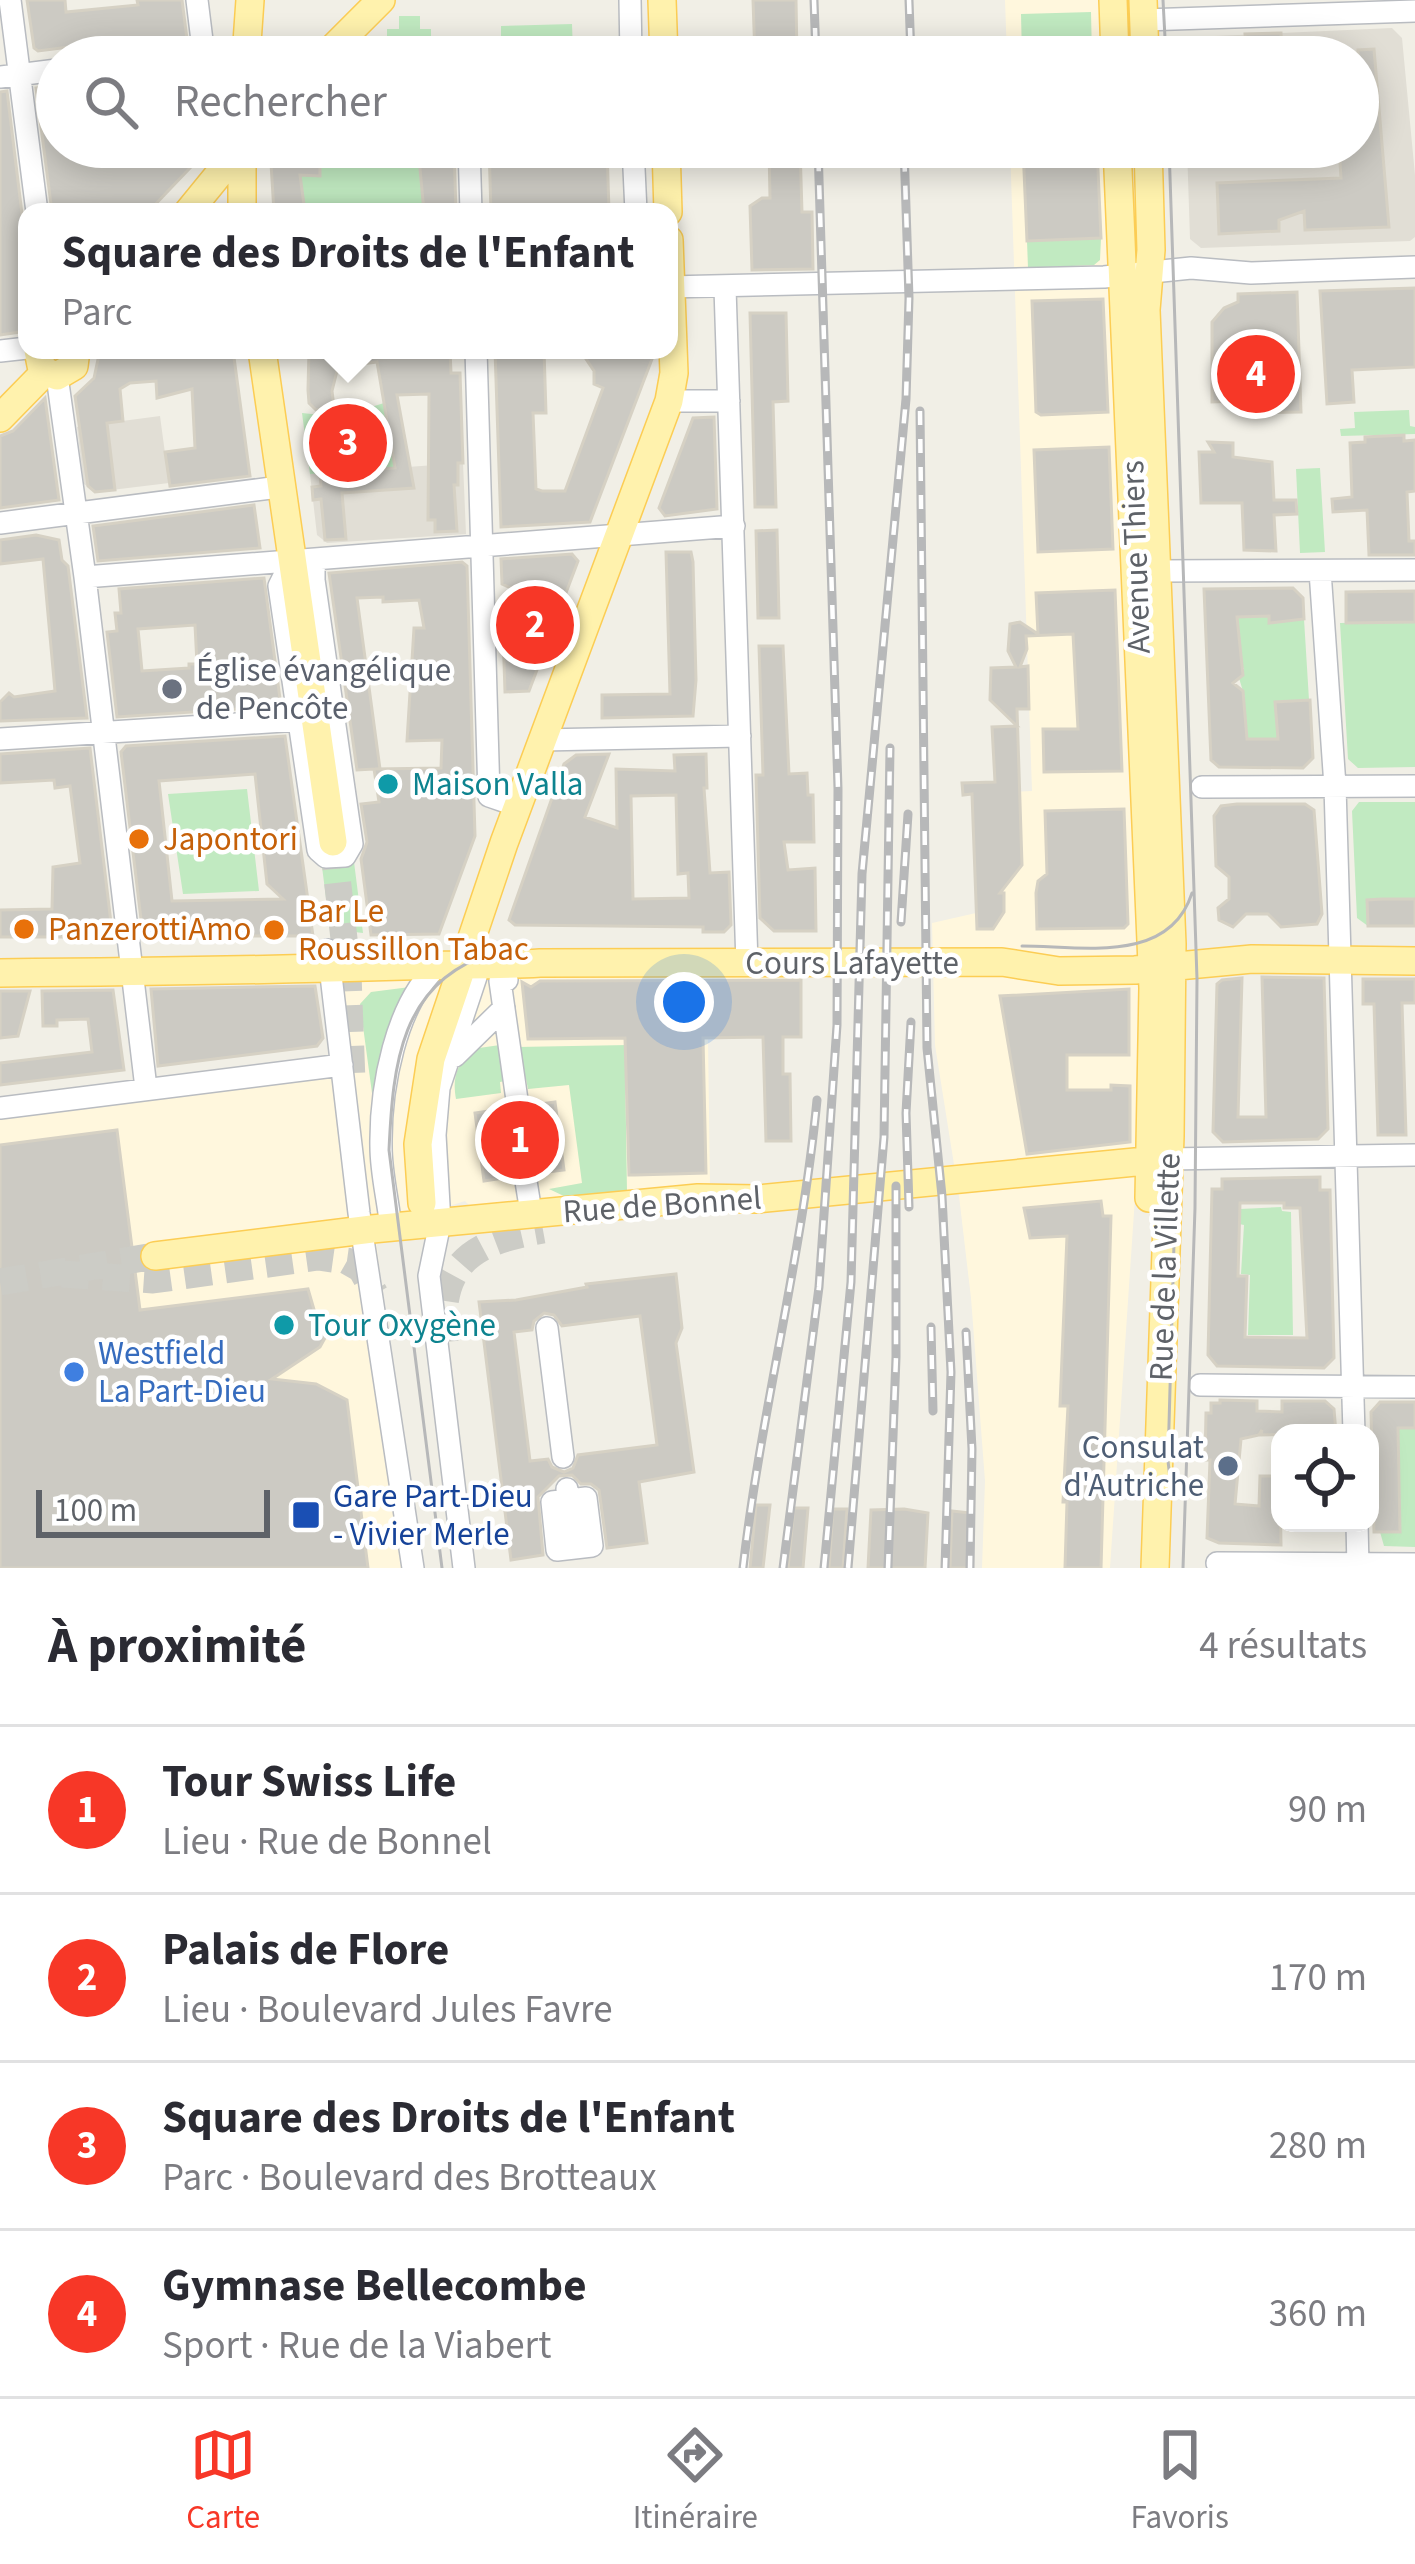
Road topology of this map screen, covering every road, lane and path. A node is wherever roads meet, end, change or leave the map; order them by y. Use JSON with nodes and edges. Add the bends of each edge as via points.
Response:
{"nodes":[{"id":1,"x":10,"y":0,"type":"edge"},
{"id":2,"x":197,"y":0,"type":"edge"},
{"id":3,"x":250,"y":0,"type":"edge"},
{"id":4,"x":381,"y":0,"type":"edge"},
{"id":5,"x":630,"y":0,"type":"edge"},
{"id":6,"x":662,"y":0,"type":"edge"},
{"id":7,"x":1289,"y":7,"type":"edge"},
{"id":8,"x":1144,"y":10,"type":"edge"},
{"id":9,"x":1415,"y":11,"type":"edge"},
{"id":10,"x":202,"y":36,"type":"edge"},
{"id":11,"x":247,"y":36,"type":"edge"},
{"id":12,"x":345,"y":36,"type":"edge"},
{"id":13,"x":631,"y":36,"type":"edge"},
{"id":14,"x":663,"y":36,"type":"edge"},
{"id":15,"x":10,"y":76,"type":"edge"},
{"id":16,"x":215,"y":168,"type":"edge"},
{"id":17,"x":242,"y":168,"type":"edge"},
{"id":18,"x":470,"y":168,"type":"edge"},
{"id":19,"x":634,"y":168,"type":"edge"},
{"id":20,"x":667,"y":168,"type":"edge"},
{"id":21,"x":1120,"y":168,"type":"edge"},
{"id":22,"x":1146,"y":168,"type":"edge"},
{"id":23,"x":35,"y":203,"type":"edge"},
{"id":24,"x":193,"y":203,"type":"edge"},
{"id":25,"x":242,"y":203,"type":"edge"},
{"id":26,"x":471,"y":203,"type":"edge"},
{"id":27,"x":635,"y":203,"type":"edge"},
{"id":28,"x":668,"y":203,"type":"edge"},
{"id":29,"x":1415,"y":267,"type":"edge"},
{"id":30,"x":1136,"y":272,"type":"junction"},
{"id":31,"x":678,"y":287,"type":"edge"},
{"id":32,"x":725,"y":288,"type":"junction"},
{"id":33,"x":75,"y":359,"type":"edge"},
{"id":34,"x":263,"y":359,"type":"edge"},
{"id":35,"x":476,"y":359,"type":"edge"},
{"id":36,"x":671,"y":359,"type":"edge"},
{"id":37,"x":47,"y":366,"type":"edge"},
{"id":38,"x":672,"y":387,"type":"junction"},
{"id":39,"x":729,"y":401,"type":"junction"},
{"id":40,"x":0,"y":418,"type":"edge"},
{"id":41,"x":279,"y":487,"type":"junction"},
{"id":42,"x":76,"y":513,"type":"junction"},
{"id":43,"x":0,"y":523,"type":"edge"},
{"id":44,"x":734,"y":526,"type":"junction"},
{"id":45,"x":618,"y":536,"type":"junction"},
{"id":46,"x":484,"y":547,"type":"junction"},
{"id":47,"x":305,"y":561,"type":"junction"},
{"id":48,"x":1158,"y":571,"type":"junction"},
{"id":49,"x":1415,"y":571,"type":"edge"},
{"id":50,"x":1320,"y":572,"type":"junction"},
{"id":51,"x":85,"y":578,"type":"junction"},
{"id":52,"x":298,"y":720,"type":"junction"},
{"id":53,"x":544,"y":720,"type":"junction"},
{"id":54,"x":104,"y":732,"type":"junction"},
{"id":55,"x":740,"y":736,"type":"junction"},
{"id":56,"x":0,"y":739,"type":"edge"},
{"id":57,"x":1335,"y":786,"type":"junction"},
{"id":58,"x":1415,"y":786,"type":"edge"},
{"id":59,"x":1202,"y":787,"type":"dead end"},
{"id":60,"x":518,"y":806,"type":"junction"},
{"id":61,"x":333,"y":842,"type":"tunnel mouth"},
{"id":62,"x":329,"y":960,"type":"junction"},
{"id":63,"x":1342,"y":962,"type":"junction"},
{"id":64,"x":1415,"y":962,"type":"edge"},
{"id":65,"x":452,"y":964,"type":"junction"},
{"id":66,"x":747,"y":964,"type":"junction"},
{"id":67,"x":1161,"y":967,"type":"junction"},
{"id":68,"x":132,"y":972,"type":"junction"},
{"id":69,"x":0,"y":973,"type":"edge"},
{"id":70,"x":507,"y":980,"type":"dead end"},
{"id":71,"x":504,"y":1008,"type":"junction"},
{"id":72,"x":448,"y":1055,"type":"junction"},
{"id":73,"x":341,"y":1065,"type":"junction"},
{"id":74,"x":146,"y":1088,"type":"junction"},
{"id":75,"x":516,"y":1099,"type":"dead end"},
{"id":76,"x":0,"y":1108,"type":"edge"},
{"id":77,"x":1415,"y":1155,"type":"edge"},
{"id":78,"x":1347,"y":1156,"type":"junction"},
{"id":79,"x":1159,"y":1160,"type":"junction"},
{"id":80,"x":757,"y":1199,"type":"junction"},
{"id":81,"x":389,"y":1213,"type":"dead end"},
{"id":82,"x":431,"y":1213,"type":"junction"},
{"id":83,"x":361,"y":1230,"type":"junction"},
{"id":84,"x":543,"y":1230,"type":"tunnel mouth"},
{"id":85,"x":155,"y":1256,"type":"tunnel mouth"},
{"id":86,"x":547,"y":1328,"type":"dead end"},
{"id":87,"x":1200,"y":1385,"type":"dead end"},
{"id":88,"x":1353,"y":1386,"type":"junction"},
{"id":89,"x":1415,"y":1387,"type":"edge"},
{"id":90,"x":1354,"y":1424,"type":"edge"},
{"id":91,"x":563,"y":1457,"type":"dead end"},
{"id":92,"x":568,"y":1494,"type":"dead end"},
{"id":93,"x":1357,"y":1532,"type":"edge"},
{"id":94,"x":573,"y":1536,"type":"dead end"},
{"id":95,"x":1216,"y":1563,"type":"dead end"},
{"id":96,"x":1415,"y":1564,"type":"edge"},
{"id":97,"x":1358,"y":1566,"type":"edge"},
{"id":98,"x":413,"y":1568,"type":"edge"},
{"id":99,"x":464,"y":1568,"type":"edge"},
{"id":100,"x":1140,"y":1568,"type":"edge"},
{"id":101,"x":1155,"y":1568,"type":"edge"}],
"edges":[{"from":1,"to":15,"type":"street"},
{"from":2,"to":10,"type":"street"},
{"from":3,"to":11,"type":"main road"},
{"from":4,"to":12,"type":"main road"},
{"from":5,"to":13,"type":"street"},
{"from":6,"to":14,"type":"main road"},
{"from":7,"to":8,"type":"street"},
{"from":7,"to":9,"type":"street"},
{"from":15,"to":23,"type":"street"},
{"from":16,"to":24,"type":"main road"},
{"from":17,"to":25,"type":"main road"},
{"from":18,"to":26,"type":"street"},
{"from":19,"to":27,"type":"street"},
{"from":20,"to":28,"type":"main road"},
{"from":21,"to":30,"type":"main road","name":"Avenue Thiers"},
{"from":22,"to":30,"type":"main road","name":"Avenue Thiers"},
{"from":29,"to":30,"type":"street"},
{"from":30,"to":32,"type":"street"},
{"from":30,"to":48,"type":"main road","name":"Avenue Thiers","via":[[1145,310]]},
{"from":30,"to":67,"type":"main road","name":"Avenue Thiers"},
{"from":31,"to":32,"type":"street"},
{"from":32,"to":39,"type":"street"},
{"from":33,"to":37,"type":"main road","via":[[74,366]]},
{"from":34,"to":41,"type":"main road"},
{"from":35,"to":46,"type":"street"},
{"from":36,"to":38,"type":"main road"},
{"from":37,"to":40,"type":"main road"},
{"from":37,"to":42,"type":"street"},
{"from":38,"to":39,"type":"street"},
{"from":38,"to":45,"type":"main road"},
{"from":39,"to":44,"type":"street"},
{"from":41,"to":42,"type":"street"},
{"from":41,"to":47,"type":"main road"},
{"from":42,"to":43,"type":"street"},
{"from":42,"to":51,"type":"street"},
{"from":44,"to":45,"type":"street"},
{"from":44,"to":55,"type":"street"},
{"from":45,"to":46,"type":"street"},
{"from":45,"to":53,"type":"main road"},
{"from":46,"to":47,"type":"street"},
{"from":46,"to":60,"type":"street","via":[[489,796]]},
{"from":47,"to":51,"type":"street"},
{"from":47,"to":52,"type":"street","via":[[279,586]]},
{"from":47,"to":52,"type":"street","via":[[314,568],[352,844],[345,856],[317,850]]},
{"from":47,"to":61,"type":"main road"},
{"from":48,"to":50,"type":"street"},
{"from":48,"to":67,"type":"main road","name":"Avenue Thiers"},
{"from":49,"to":50,"type":"street"},
{"from":50,"to":57,"type":"street"},
{"from":51,"to":54,"type":"street"},
{"from":52,"to":54,"type":"street"},
{"from":53,"to":55,"type":"street"},
{"from":53,"to":60,"type":"main road"},
{"from":54,"to":56,"type":"street"},
{"from":54,"to":68,"type":"street"},
{"from":55,"to":66,"type":"street"},
{"from":57,"to":58,"type":"street"},
{"from":57,"to":59,"type":"street"},
{"from":57,"to":63,"type":"street"},
{"from":60,"to":65,"type":"main road"},
{"from":62,"to":65,"type":"main road","name":"Cours Lafayette"},
{"from":62,"to":68,"type":"main road","name":"Cours Lafayette"},
{"from":62,"to":73,"type":"street"},
{"from":63,"to":64,"type":"main road","name":"Cours Lafayette"},
{"from":63,"to":67,"type":"main road","name":"Cours Lafayette"},
{"from":63,"to":78,"type":"street"},
{"from":65,"to":66,"type":"main road","name":"Cours Lafayette"},
{"from":65,"to":72,"type":"street","via":[[476,977]]},
{"from":65,"to":81,"type":"street","via":[[420,983],[401,1019],[383,1110]]},
{"from":65,"to":82,"type":"main road","via":[[418,1144]]},
{"from":66,"to":67,"type":"main road","name":"Cours Lafayette"},
{"from":67,"to":79,"type":"main road","name":"Rue de la Villette"},
{"from":68,"to":69,"type":"main road","name":"Cours Lafayette"},
{"from":68,"to":74,"type":"street"},
{"from":70,"to":71,"type":"street","via":[[500,981]]},
{"from":71,"to":72,"type":"street"},
{"from":71,"to":75,"type":"street"},
{"from":72,"to":82,"type":"street"},
{"from":73,"to":74,"type":"street"},
{"from":73,"to":83,"type":"street"},
{"from":74,"to":76,"type":"street"},
{"from":77,"to":78,"type":"street"},
{"from":78,"to":79,"type":"street"},
{"from":78,"to":88,"type":"street"},
{"from":79,"to":80,"type":"main road","name":"Rue de Bonnel"},
{"from":79,"to":100,"type":"main road","name":"Rue de la Villette"},
{"from":79,"to":101,"type":"main road","name":"Rue de la Villette"},
{"from":80,"to":82,"type":"main road","name":"Rue de Bonnel"},
{"from":80,"to":84,"type":"main road"},
{"from":82,"to":83,"type":"main road","name":"Rue de Bonnel"},
{"from":82,"to":99,"type":"street","via":[[429,1276]]},
{"from":83,"to":85,"type":"main road","name":"Rue de Bonnel"},
{"from":83,"to":98,"type":"street"},
{"from":86,"to":91,"type":"street","via":[[544,1394]]},
{"from":87,"to":88,"type":"street"},
{"from":88,"to":89,"type":"street"},
{"from":88,"to":90,"type":"street"},
{"from":92,"to":94,"type":"street"},
{"from":93,"to":97,"type":"street"},
{"from":95,"to":97,"type":"street"},
{"from":96,"to":97,"type":"street"}]}
